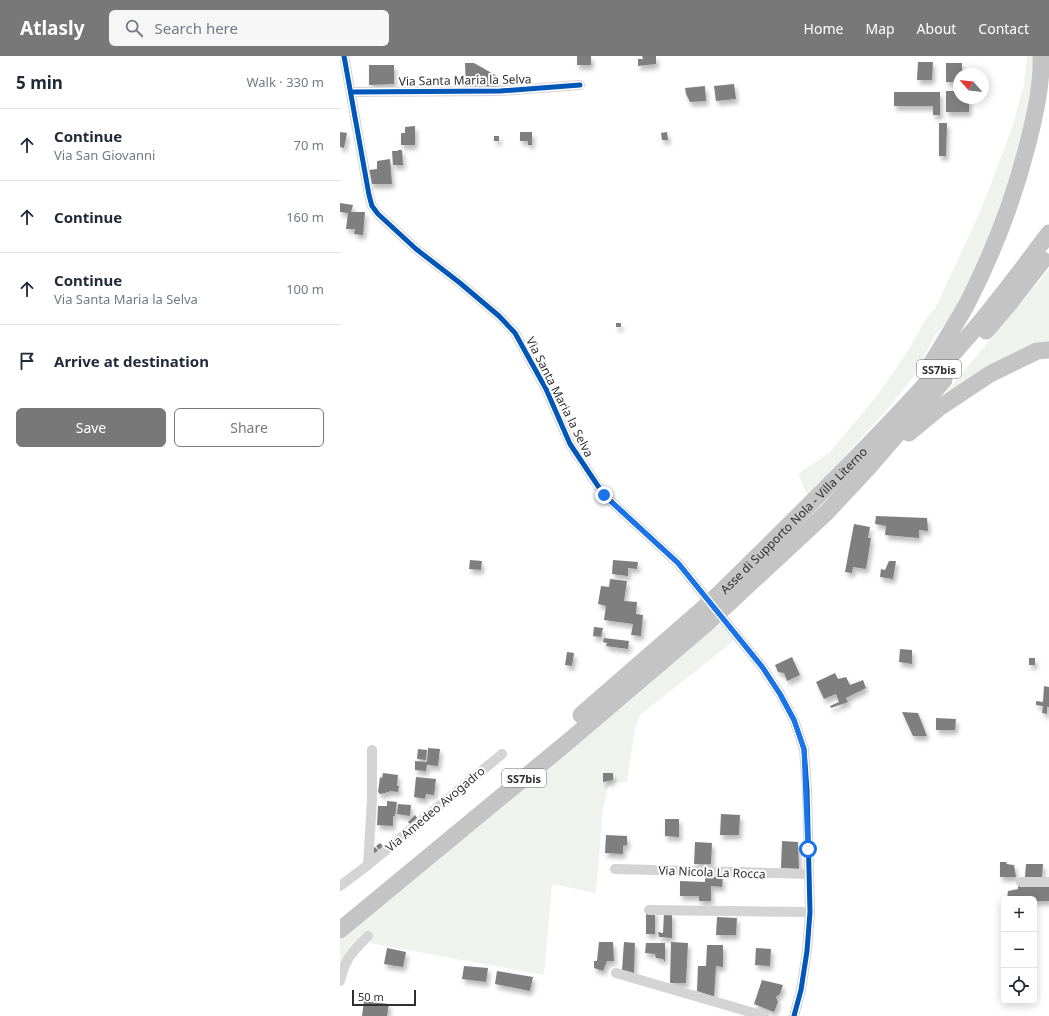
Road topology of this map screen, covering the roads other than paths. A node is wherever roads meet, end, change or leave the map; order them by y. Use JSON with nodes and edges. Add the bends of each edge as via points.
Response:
{"nodes":[{"id":1,"x":344,"y":56,"type":"edge"},
{"id":2,"x":1041,"y":56,"type":"edge"},
{"id":3,"x":580,"y":85,"type":"dead end"},
{"id":4,"x":351,"y":92,"type":"junction"},
{"id":5,"x":1049,"y":233,"type":"edge"},
{"id":6,"x":1049,"y":252,"type":"edge"},
{"id":7,"x":1049,"y":350,"type":"edge"},
{"id":8,"x":890,"y":422,"type":"junction"},
{"id":9,"x":869,"y":467,"type":"junction"},
{"id":10,"x":725,"y":598,"type":"junction"},
{"id":11,"x":701,"y":619,"type":"junction"},
{"id":12,"x":372,"y":750,"type":"dead end"},
{"id":13,"x":502,"y":754,"type":"dead end"},
{"id":14,"x":368,"y":865,"type":"junction"},
{"id":15,"x":615,"y":869,"type":"dead end"},
{"id":16,"x":809,"y":874,"type":"junction"},
{"id":17,"x":1021,"y":882,"type":"dead end"},
{"id":18,"x":1049,"y":882,"type":"edge"},
{"id":19,"x":340,"y":886,"type":"edge"},
{"id":20,"x":649,"y":910,"type":"dead end"},
{"id":21,"x":810,"y":912,"type":"junction"},
{"id":22,"x":340,"y":915,"type":"edge"},
{"id":23,"x":340,"y":930,"type":"edge"},
{"id":24,"x":368,"y":936,"type":"dead end"},
{"id":25,"x":616,"y":973,"type":"dead end"},
{"id":26,"x":340,"y":981,"type":"edge"},
{"id":27,"x":764,"y":1016,"type":"edge"},
{"id":28,"x":794,"y":1016,"type":"edge"}],
"edges":[{"from":1,"to":4,"type":"street","name":"Via Santa Maria la Selva"},
{"from":2,"to":8,"type":"highway","via":[[1036,111],[1006,216],[966,305],[919,383]]},
{"from":3,"to":4,"type":"street","name":"Via Santa Maria la Selva","via":[[500,91]]},
{"from":4,"to":16,"type":"street","name":"Via Santa Maria la Selva","via":[[372,206],[416,249],[494,311],[515,333],[546,389],[570,444],[604,495],[678,563],[763,668],[780,694],[794,720],[804,749]]},
{"from":5,"to":8,"type":"highway","name":"Asse di Supporto Nola - Villa Literno","number":"SS7bis","via":[[966,339]]},
{"from":6,"to":9,"type":"highway","name":"Asse di Supporto Nola - Villa Literno","number":"SS7bis","via":[[1009,304]]},
{"from":7,"to":9,"type":"highway","via":[[1037,351],[990,374],[939,408]]},
{"from":8,"to":10,"type":"highway","name":"Asse di Supporto Nola - Villa Literno","number":"SS7bis","via":[[788,525]]},
{"from":9,"to":10,"type":"highway","name":"Asse di Supporto Nola - Villa Literno","number":"SS7bis","via":[[798,540]]},
{"from":10,"to":11,"type":"highway","name":"Asse di Supporto Nola - Villa Literno","number":"SS7bis","bridge":true},
{"from":11,"to":22,"type":"highway","name":"Asse di Supporto Nola - Villa Literno","number":"SS7bis"},
{"from":11,"to":23,"type":"highway","name":"Asse di Supporto Nola - Villa Literno","number":"SS7bis","via":[[570,740]]},
{"from":12,"to":14,"type":"street","name":"Via Amedeo Avogadro"},
{"from":13,"to":14,"type":"street","name":"Via Amedeo Avogadro"},
{"from":14,"to":19,"type":"street","name":"Via Amedeo Avogadro"},
{"from":15,"to":16,"type":"street","name":"Via Nicola La Rocca"},
{"from":16,"to":21,"type":"street","name":"Via Santa Maria la Selva"},
{"from":17,"to":18,"type":"street"},
{"from":20,"to":21,"type":"street"},
{"from":21,"to":28,"type":"street","name":"Via Santa Maria la Selva","via":[[801,990]]},
{"from":24,"to":26,"type":"street","via":[[349,956]]},
{"from":25,"to":27,"type":"street"}]}
